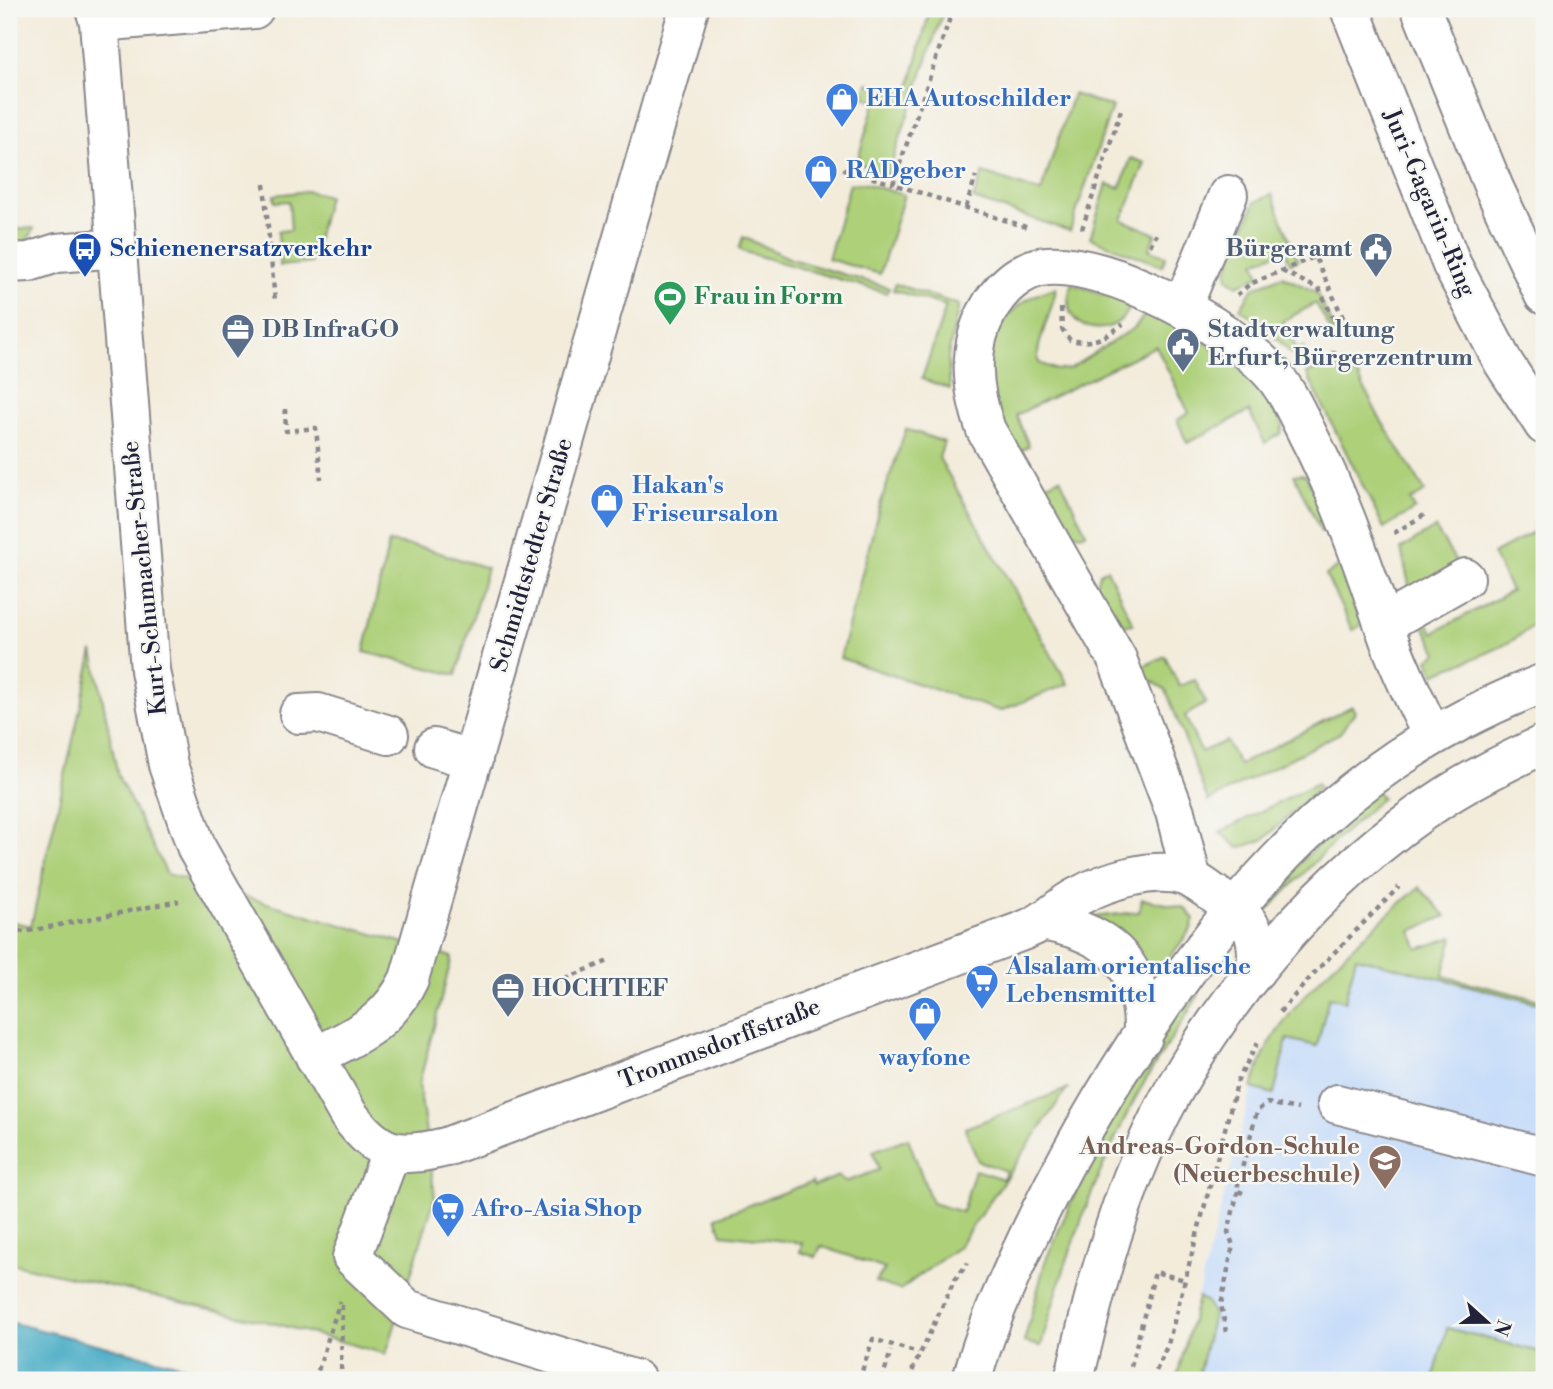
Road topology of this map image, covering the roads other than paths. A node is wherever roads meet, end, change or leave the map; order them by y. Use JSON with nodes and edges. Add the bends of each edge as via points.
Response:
{"nodes":[{"id":1,"x":254,"y":9,"type":"edge"},
{"id":2,"x":690,"y":9,"type":"edge"},
{"id":3,"x":1350,"y":9,"type":"edge"},
{"id":4,"x":1422,"y":9,"type":"edge"},
{"id":5,"x":97,"y":16,"type":"edge"},
{"id":6,"x":1228,"y":195,"type":"dead end"},
{"id":7,"x":116,"y":248,"type":"junction"},
{"id":8,"x":9,"y":263,"type":"edge"},
{"id":9,"x":1544,"y":295,"type":"edge"},
{"id":10,"x":1182,"y":308,"type":"junction"},
{"id":11,"x":1544,"y":425,"type":"edge"},
{"id":12,"x":1465,"y":578,"type":"dead end"},
{"id":13,"x":1386,"y":630,"type":"junction"},
{"id":14,"x":1544,"y":683,"type":"edge"},
{"id":15,"x":299,"y":714,"type":"dead end"},
{"id":16,"x":389,"y":735,"type":"dead end"},
{"id":17,"x":1432,"y":736,"type":"junction"},
{"id":18,"x":1544,"y":744,"type":"edge"},
{"id":19,"x":434,"y":748,"type":"dead end"},
{"id":20,"x":473,"y":760,"type":"junction"},
{"id":21,"x":1192,"y":880,"type":"junction"},
{"id":22,"x":1236,"y":909,"type":"junction"},
{"id":23,"x":1046,"y":922,"type":"junction"},
{"id":24,"x":1256,"y":970,"type":"junction"},
{"id":25,"x":1143,"y":1037,"type":"junction"},
{"id":26,"x":315,"y":1057,"type":"junction"},
{"id":27,"x":1337,"y":1104,"type":"road end"},
{"id":28,"x":391,"y":1152,"type":"junction"},
{"id":29,"x":1544,"y":1157,"type":"edge"},
{"id":30,"x":977,"y":1372,"type":"edge"},
{"id":31,"x":636,"y":1380,"type":"edge"},
{"id":32,"x":1074,"y":1380,"type":"edge"}],
"edges":[{"from":1,"to":5,"type":"street"},
{"from":2,"to":20,"type":"street","name":"Schmidtstedter Straße"},
{"from":3,"to":11,"type":"street","name":"Juri-Gagarin-Ring","via":[[1452,265],[1503,362]]},
{"from":4,"to":9,"type":"street","via":[[1494,188]]},
{"from":5,"to":7,"type":"street","name":"Kurt-Schumacher-Straße"},
{"from":6,"to":10,"type":"street"},
{"from":7,"to":8,"type":"street"},
{"from":7,"to":26,"type":"street","name":"Kurt-Schumacher-Straße","via":[[150,670],[168,765],[197,849]]},
{"from":10,"to":13,"type":"street","via":[[1251,352],[1287,393],[1355,536]]},
{"from":10,"to":21,"type":"street","via":[[1123,282],[1069,267],[1033,269],[1005,286],[982,321],[975,344],[974,385],[986,430],[1116,659],[1175,812]]},
{"from":12,"to":13,"type":"street"},
{"from":13,"to":17,"type":"street"},
{"from":14,"to":17,"type":"street","via":[[1497,701]]},
{"from":15,"to":16,"type":"street","via":[[318,713]]},
{"from":17,"to":22,"type":"street","via":[[1343,799],[1278,860]]},
{"from":18,"to":24,"type":"street","via":[[1445,797],[1404,827],[1332,886]]},
{"from":19,"to":20,"type":"street"},
{"from":20,"to":26,"type":"street","name":"Schmidtstedter Straße","via":[[401,996],[377,1024]]},
{"from":21,"to":22,"type":"street","name":"Trommsdorffstraße"},
{"from":21,"to":23,"type":"street","name":"Trommsdorffstraße","via":[[1159,874],[1122,880],[1078,896]]},
{"from":22,"to":24,"type":"street","name":"Trommsdorffstraße","via":[[1256,933]]},
{"from":22,"to":25,"type":"street"},
{"from":23,"to":25,"type":"street","via":[[1089,932],[1119,956],[1140,991]]},
{"from":23,"to":28,"type":"street","name":"Trommsdorffstraße","via":[[446,1147],[414,1154]]},
{"from":24,"to":32,"type":"street","via":[[1190,1064],[1143,1153],[1098,1275]]},
{"from":25,"to":30,"type":"street","via":[[1083,1130],[1040,1212]]},
{"from":26,"to":28,"type":"street","name":"Kurt-Schumacher-Straße","via":[[360,1129]]},
{"from":27,"to":29,"type":"street"},
{"from":28,"to":31,"type":"street","via":[[352,1257],[407,1309]]}]}
